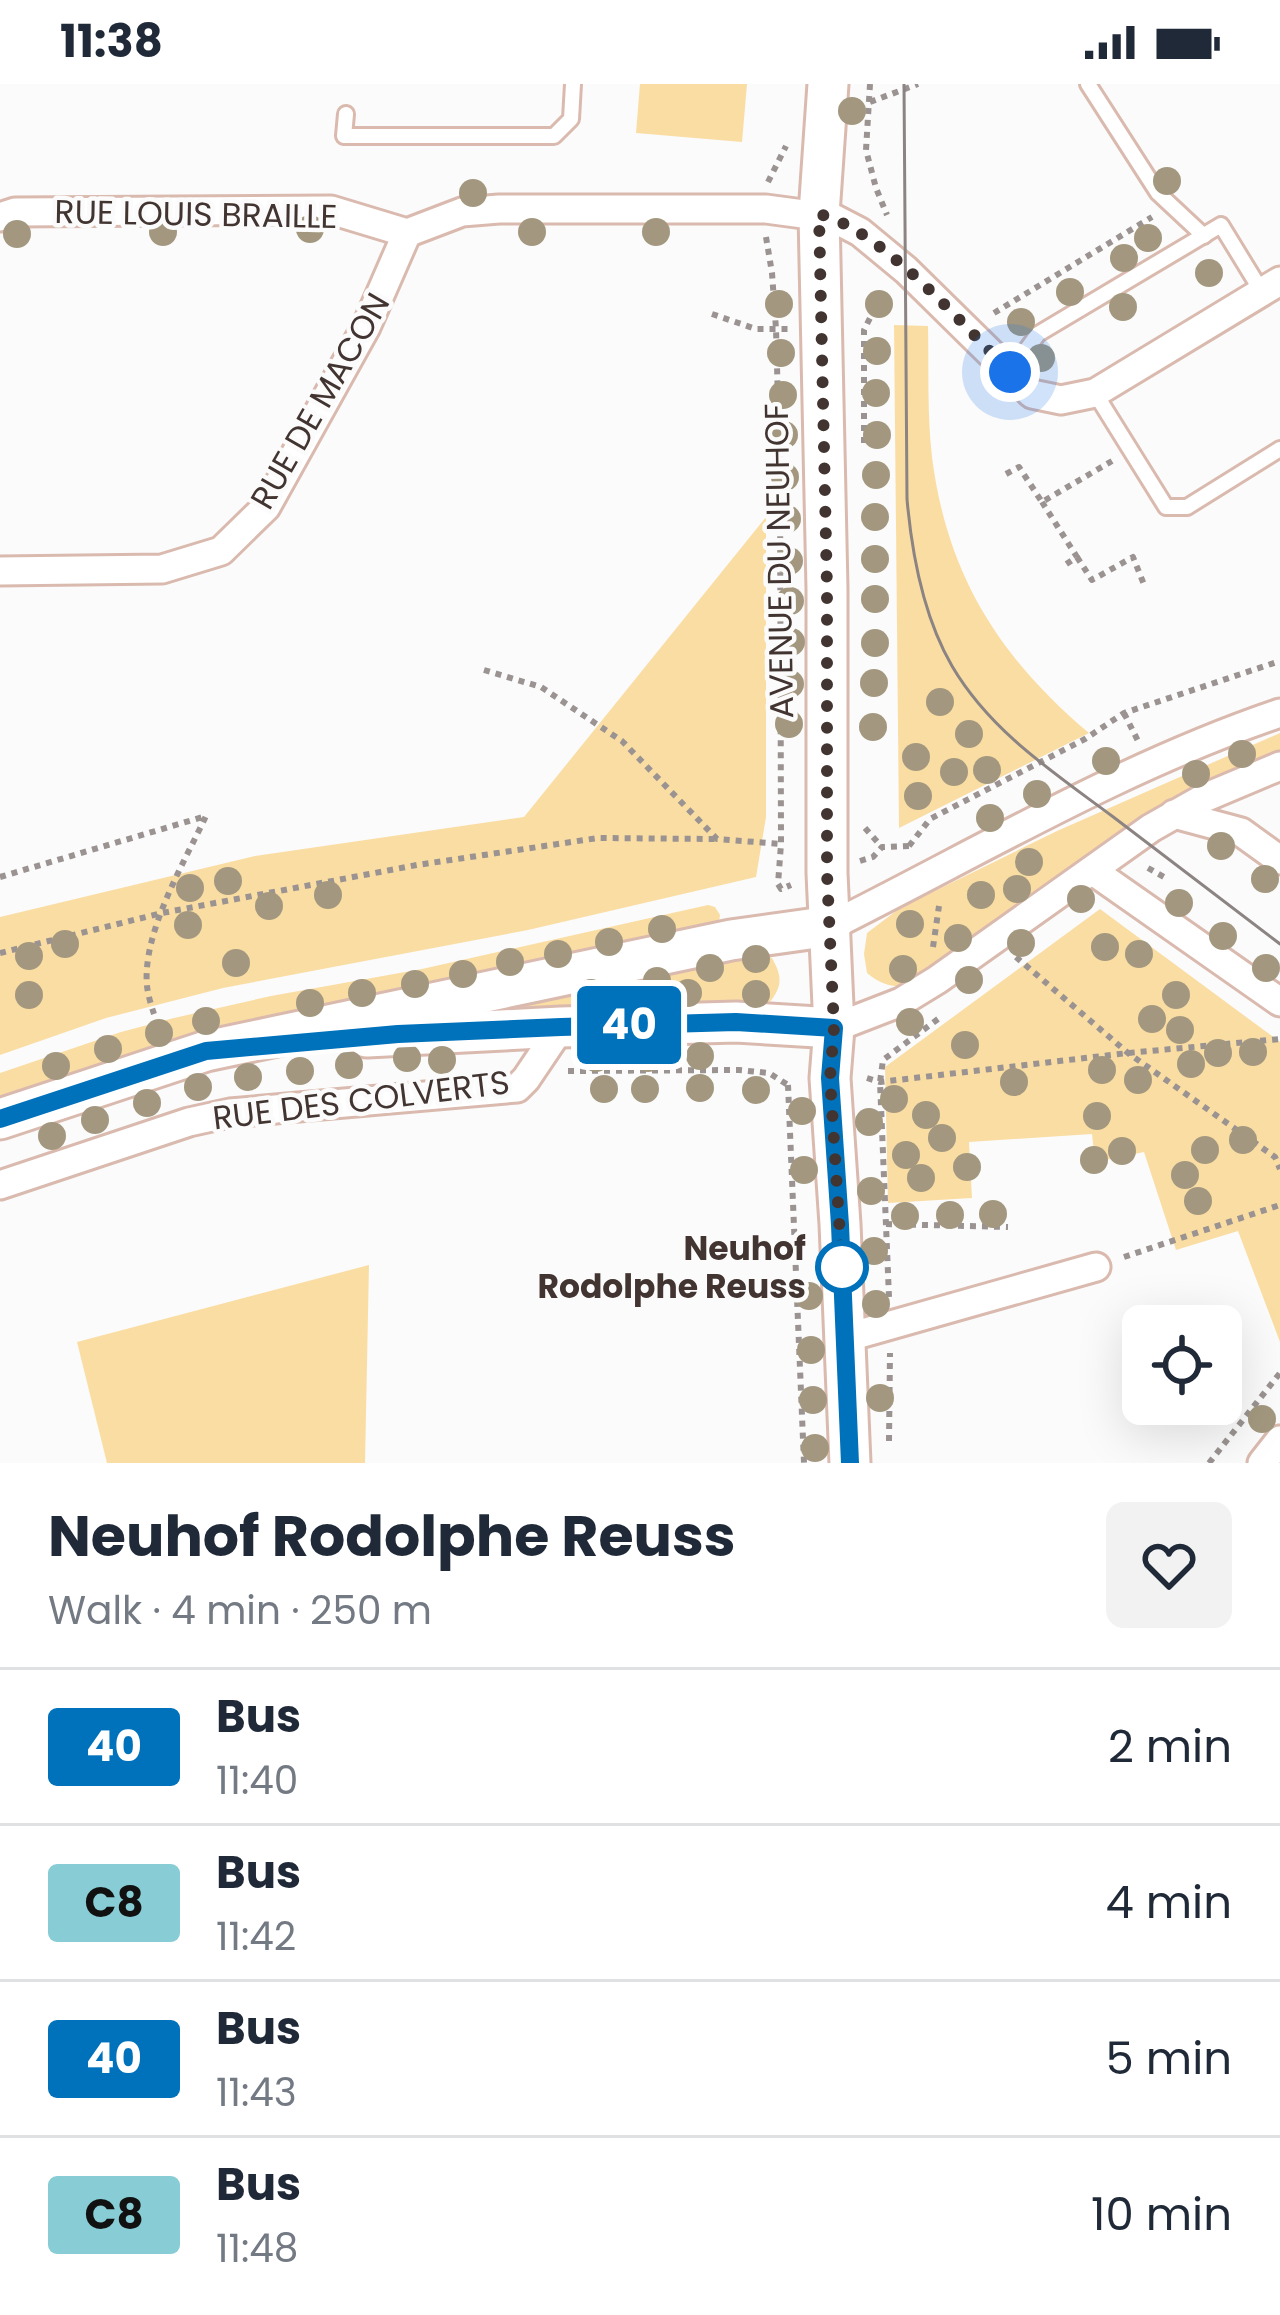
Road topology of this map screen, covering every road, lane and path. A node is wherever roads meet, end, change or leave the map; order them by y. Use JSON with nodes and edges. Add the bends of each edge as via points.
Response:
{"nodes":[{"id":1,"x":573,"y":84,"type":"edge"},
{"id":2,"x":828,"y":84,"type":"edge"},
{"id":3,"x":870,"y":84,"type":"edge"},
{"id":4,"x":918,"y":84,"type":"edge"},
{"id":5,"x":1088,"y":84,"type":"edge"},
{"id":6,"x":870,"y":102,"type":"junction"},
{"id":7,"x":346,"y":114,"type":"dead end"},
{"id":8,"x":866,"y":150,"type":"dead end"},
{"id":9,"x":1171,"y":205,"type":"junction"},
{"id":10,"x":819,"y":214,"type":"junction"},
{"id":11,"x":0,"y":217,"type":"edge"},
{"id":12,"x":407,"y":233,"type":"junction"},
{"id":13,"x":766,"y":234,"type":"dead end"},
{"id":14,"x":1204,"y":236,"type":"junction"},
{"id":15,"x":1271,"y":286,"type":"edge"},
{"id":16,"x":986,"y":318,"type":"dead end"},
{"id":17,"x":1010,"y":372,"type":"junction"},
{"id":18,"x":1096,"y":393,"type":"junction"},
{"id":19,"x":1280,"y":449,"type":"edge"},
{"id":20,"x":1131,"y":450,"type":"junction"},
{"id":21,"x":1006,"y":474,"type":"dead end"},
{"id":22,"x":1042,"y":502,"type":"junction"},
{"id":23,"x":1077,"y":557,"type":"junction"},
{"id":24,"x":1063,"y":567,"type":"dead end"},
{"id":25,"x":0,"y":571,"type":"edge"},
{"id":26,"x":1145,"y":587,"type":"dead end"},
{"id":27,"x":1280,"y":661,"type":"edge"},
{"id":28,"x":484,"y":670,"type":"dead end"},
{"id":29,"x":1280,"y":713,"type":"edge"},
{"id":30,"x":1280,"y":766,"type":"edge"},
{"id":31,"x":1174,"y":814,"type":"junction"},
{"id":32,"x":717,"y":839,"type":"junction"},
{"id":33,"x":781,"y":844,"type":"junction"},
{"id":34,"x":909,"y":846,"type":"junction"},
{"id":35,"x":873,"y":856,"type":"dead end"},
{"id":36,"x":927,"y":859,"type":"dead end"},
{"id":37,"x":1280,"y":860,"type":"edge"},
{"id":38,"x":1148,"y":868,"type":"dead end"},
{"id":39,"x":1093,"y":871,"type":"junction"},
{"id":40,"x":0,"y":877,"type":"edge"},
{"id":41,"x":1164,"y":877,"type":"dead end"},
{"id":42,"x":781,"y":889,"type":"dead end"},
{"id":43,"x":941,"y":890,"type":"dead end"},
{"id":44,"x":162,"y":913,"type":"junction"},
{"id":45,"x":831,"y":926,"type":"junction"},
{"id":46,"x":933,"y":950,"type":"dead end"},
{"id":47,"x":0,"y":953,"type":"edge"},
{"id":48,"x":1014,"y":955,"type":"dead end"},
{"id":49,"x":1280,"y":1002,"type":"edge"},
{"id":50,"x":954,"y":1007,"type":"dead end"},
{"id":51,"x":154,"y":1014,"type":"dead end"},
{"id":52,"x":561,"y":1027,"type":"junction"},
{"id":53,"x":834,"y":1028,"type":"junction"},
{"id":54,"x":1280,"y":1039,"type":"edge"},
{"id":55,"x":206,"y":1051,"type":"junction"},
{"id":56,"x":1128,"y":1053,"type":"junction"},
{"id":57,"x":532,"y":1071,"type":"junction"},
{"id":58,"x":880,"y":1082,"type":"junction"},
{"id":59,"x":0,"y":1120,"type":"edge"},
{"id":60,"x":1280,"y":1169,"type":"edge"},
{"id":61,"x":0,"y":1185,"type":"edge"},
{"id":62,"x":1280,"y":1205,"type":"edge"},
{"id":63,"x":885,"y":1224,"type":"junction"},
{"id":64,"x":1008,"y":1227,"type":"dead end"},
{"id":65,"x":1096,"y":1267,"type":"joint"},
{"id":66,"x":890,"y":1326,"type":"junction"},
{"id":67,"x":844,"y":1338,"type":"junction"},
{"id":68,"x":1280,"y":1373,"type":"edge"},
{"id":69,"x":889,"y":1440,"type":"dead end"},
{"id":70,"x":1280,"y":1440,"type":"edge"},
{"id":71,"x":804,"y":1463,"type":"edge"},
{"id":72,"x":850,"y":1463,"type":"edge"},
{"id":73,"x":1209,"y":1463,"type":"edge"},
{"id":74,"x":1262,"y":1463,"type":"edge"}],
"edges":[{"from":1,"to":7,"type":"lane","via":[[571,119],[554,136],[344,136]]},
{"from":2,"to":10,"type":"street","name":"AVENUE DU NEUHOF"},
{"from":3,"to":6,"type":"path"},
{"from":4,"to":6,"type":"path"},
{"from":5,"to":9,"type":"lane"},
{"from":6,"to":8,"type":"path"},
{"from":9,"to":14,"type":"lane"},
{"from":9,"to":16,"type":"path"},
{"from":10,"to":12,"type":"street","via":[[499,209],[461,212]]},
{"from":10,"to":17,"type":"street","via":[[889,255]]},
{"from":10,"to":45,"type":"street","name":"AVENUE DU NEUHOF"},
{"from":11,"to":12,"type":"street","name":"RUE LOUIS BRAILLE","via":[[331,210]]},
{"from":12,"to":25,"type":"street","name":"RUE DE MACON","via":[[366,327],[266,507],[221,551],[162,569]]},
{"from":13,"to":33,"type":"path","name":"AVENUE DU NEUHOF","via":[[780,475]]},
{"from":14,"to":15,"type":"lane","via":[[1221,225]]},
{"from":14,"to":17,"type":"lane","via":[[1038,334]]},
{"from":15,"to":18,"type":"street"},
{"from":17,"to":18,"type":"street","via":[[1032,394],[1060,400]]},
{"from":18,"to":20,"type":"lane"},
{"from":19,"to":20,"type":"lane","via":[[1187,507],[1166,507]]},
{"from":20,"to":22,"type":"path"},
{"from":21,"to":22,"type":"path","via":[[1019,466]]},
{"from":22,"to":23,"type":"path"},
{"from":23,"to":24,"type":"path"},
{"from":23,"to":26,"type":"path","via":[[1092,580],[1133,557]]},
{"from":27,"to":34,"type":"path","via":[[1124,713],[930,819]]},
{"from":28,"to":32,"type":"path","via":[[541,687],[622,741]]},
{"from":29,"to":45,"type":"street","via":[[1085,796]]},
{"from":30,"to":31,"type":"street"},
{"from":31,"to":37,"type":"street","via":[[1241,832]]},
{"from":31,"to":39,"type":"street"},
{"from":32,"to":33,"type":"path"},
{"from":32,"to":44,"type":"path","via":[[598,838]]},
{"from":33,"to":42,"type":"path","name":"AVENUE DU NEUHOF"},
{"from":34,"to":35,"type":"path","via":[[882,847]]},
{"from":34,"to":36,"type":"path"},
{"from":38,"to":41,"type":"path"},
{"from":39,"to":49,"type":"street"},
{"from":39,"to":53,"type":"street","via":[[938,980]]},
{"from":40,"to":44,"type":"path","via":[[206,815]]},
{"from":43,"to":46,"type":"path"},
{"from":44,"to":47,"type":"path"},
{"from":44,"to":51,"type":"path","via":[[146,982]]},
{"from":45,"to":53,"type":"street","name":"AVENUE DU NEUHOF"},
{"from":45,"to":55,"type":"street"},
{"from":48,"to":56,"type":"path"},
{"from":50,"to":58,"type":"path","via":[[884,1060]]},
{"from":52,"to":53,"type":"street"},
{"from":52,"to":55,"type":"street"},
{"from":52,"to":57,"type":"street","name":"RUE DES COLVERTS"},
{"from":53,"to":67,"type":"street","name":"AVENUE DU NEUHOF"},
{"from":54,"to":56,"type":"path"},
{"from":55,"to":59,"type":"street"},
{"from":56,"to":58,"type":"path"},
{"from":56,"to":60,"type":"path","via":[[1275,1157]]},
{"from":57,"to":61,"type":"street","name":"RUE DES COLVERTS","via":[[517,1088],[209,1117]]},
{"from":57,"to":71,"type":"path","via":[[739,1070],[769,1072],[788,1085]]},
{"from":58,"to":63,"type":"path"},
{"from":62,"to":65,"type":"path"},
{"from":63,"to":64,"type":"path"},
{"from":63,"to":66,"type":"path"},
{"from":65,"to":66,"type":"street"},
{"from":66,"to":67,"type":"street"},
{"from":66,"to":69,"type":"path"},
{"from":67,"to":72,"type":"street","name":"AVENUE DU NEUHOF"},
{"from":68,"to":73,"type":"path"},
{"from":70,"to":74,"type":"street"}]}
